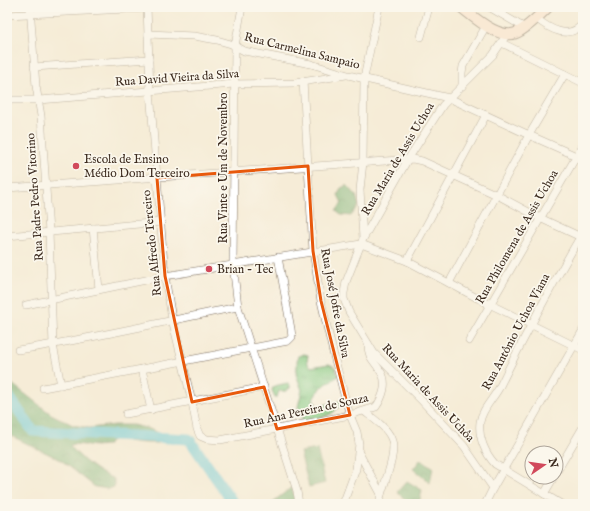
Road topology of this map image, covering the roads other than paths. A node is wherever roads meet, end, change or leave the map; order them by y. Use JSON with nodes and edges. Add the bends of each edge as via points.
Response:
{"nodes":[{"id":1,"x":147,"y":7,"type":"edge"},
{"id":2,"x":242,"y":7,"type":"edge"},
{"id":3,"x":379,"y":7,"type":"edge"},
{"id":4,"x":429,"y":7,"type":"edge"},
{"id":5,"x":461,"y":7,"type":"edge"},
{"id":6,"x":489,"y":7,"type":"edge"},
{"id":7,"x":548,"y":7,"type":"edge"},
{"id":8,"x":30,"y":11,"type":"edge"},
{"id":9,"x":538,"y":14,"type":"edge"},
{"id":10,"x":7,"y":15,"type":"edge"},
{"id":11,"x":583,"y":23,"type":"edge"},
{"id":12,"x":486,"y":26,"type":"junction"},
{"id":13,"x":525,"y":28,"type":"junction"},
{"id":14,"x":148,"y":34,"type":"junction"},
{"id":15,"x":421,"y":37,"type":"dead end"},
{"id":16,"x":504,"y":39,"type":"junction"},
{"id":17,"x":235,"y":46,"type":"junction"},
{"id":18,"x":149,"y":59,"type":"junction"},
{"id":19,"x":34,"y":67,"type":"junction"},
{"id":20,"x":565,"y":74,"type":"junction"},
{"id":21,"x":348,"y":75,"type":"junction"},
{"id":22,"x":364,"y":78,"type":"junction"},
{"id":23,"x":303,"y":82,"type":"junction"},
{"id":24,"x":583,"y":83,"type":"edge"},
{"id":25,"x":234,"y":84,"type":"junction"},
{"id":26,"x":462,"y":86,"type":"junction"},
{"id":27,"x":150,"y":91,"type":"junction"},
{"id":28,"x":450,"y":98,"type":"junction"},
{"id":29,"x":7,"y":100,"type":"edge"},
{"id":30,"x":39,"y":100,"type":"junction"},
{"id":31,"x":486,"y":115,"type":"junction"},
{"id":32,"x":529,"y":135,"type":"junction"},
{"id":33,"x":583,"y":145,"type":"edge"},
{"id":34,"x":580,"y":158,"type":"edge"},
{"id":35,"x":408,"y":159,"type":"junction"},
{"id":36,"x":363,"y":162,"type":"junction"},
{"id":37,"x":308,"y":166,"type":"junction"},
{"id":38,"x":234,"y":172,"type":"junction"},
{"id":39,"x":453,"y":176,"type":"junction"},
{"id":40,"x":157,"y":178,"type":"junction"},
{"id":41,"x":45,"y":186,"type":"junction"},
{"id":42,"x":7,"y":188,"type":"edge"},
{"id":43,"x":497,"y":195,"type":"junction"},
{"id":44,"x":540,"y":218,"type":"junction"},
{"id":45,"x":160,"y":222,"type":"junction"},
{"id":46,"x":93,"y":228,"type":"junction"},
{"id":47,"x":49,"y":232,"type":"junction"},
{"id":48,"x":7,"y":236,"type":"edge"},
{"id":49,"x":582,"y":236,"type":"edge"},
{"id":50,"x":362,"y":241,"type":"junction"},
{"id":51,"x":313,"y":250,"type":"junction"},
{"id":52,"x":278,"y":257,"type":"junction"},
{"id":53,"x":407,"y":262,"type":"junction"},
{"id":54,"x":233,"y":264,"type":"junction"},
{"id":55,"x":165,"y":276,"type":"junction"},
{"id":56,"x":449,"y":284,"type":"junction"},
{"id":57,"x":99,"y":289,"type":"junction"},
{"id":58,"x":52,"y":299,"type":"junction"},
{"id":59,"x":490,"y":304,"type":"junction"},
{"id":60,"x":26,"y":305,"type":"dead end"},
{"id":61,"x":238,"y":307,"type":"junction"},
{"id":62,"x":172,"y":319,"type":"junction"},
{"id":63,"x":531,"y":324,"type":"junction"},
{"id":64,"x":583,"y":330,"type":"edge"},
{"id":65,"x":469,"y":341,"type":"dead end"},
{"id":66,"x":368,"y":344,"type":"junction"},
{"id":67,"x":53,"y":345,"type":"junction"},
{"id":68,"x":574,"y":346,"type":"junction"},
{"id":69,"x":252,"y":348,"type":"junction"},
{"id":70,"x":18,"y":350,"type":"dead end"},
{"id":71,"x":583,"y":350,"type":"edge"},
{"id":72,"x":183,"y":361,"type":"junction"},
{"id":73,"x":142,"y":369,"type":"junction"},
{"id":74,"x":61,"y":385,"type":"junction"},
{"id":75,"x":264,"y":387,"type":"junction"},
{"id":76,"x":43,"y":388,"type":"dead end"},
{"id":77,"x":192,"y":402,"type":"junction"},
{"id":78,"x":376,"y":407,"type":"junction"},
{"id":79,"x":151,"y":410,"type":"junction"},
{"id":80,"x":365,"y":412,"type":"junction"},
{"id":81,"x":126,"y":414,"type":"dead end"},
{"id":82,"x":350,"y":415,"type":"junction"},
{"id":83,"x":374,"y":419,"type":"junction"},
{"id":84,"x":583,"y":427,"type":"edge"},
{"id":85,"x":277,"y":429,"type":"junction"},
{"id":86,"x":220,"y":440,"type":"joint"},
{"id":87,"x":358,"y":453,"type":"junction"},
{"id":88,"x":564,"y":460,"type":"edge"},
{"id":89,"x":504,"y":470,"type":"junction"},
{"id":90,"x":549,"y":485,"type":"edge"},
{"id":91,"x":493,"y":488,"type":"junction"},
{"id":92,"x":381,"y":494,"type":"junction"},
{"id":93,"x":544,"y":494,"type":"junction"},
{"id":94,"x":299,"y":504,"type":"edge"},
{"id":95,"x":343,"y":504,"type":"edge"},
{"id":96,"x":383,"y":504,"type":"edge"},
{"id":97,"x":485,"y":504,"type":"edge"},
{"id":98,"x":560,"y":504,"type":"edge"}],
"edges":[{"from":1,"to":8,"type":"street"},
{"from":1,"to":14,"type":"street","name":"Rua Alfredo Terceiro"},
{"from":2,"to":17,"type":"street","name":"Rua Vinte e Um de Novembro"},
{"from":3,"to":22,"type":"street"},
{"from":4,"to":15,"type":"street"},
{"from":5,"to":12,"type":"main road"},
{"from":6,"to":13,"type":"street"},
{"from":7,"to":9,"type":"main road"},
{"from":8,"to":10,"type":"street"},
{"from":8,"to":19,"type":"street","name":"Rua Padre Pedro Vitorino"},
{"from":9,"to":11,"type":"street","via":[[548,27],[560,32],[575,31]]},
{"from":9,"to":13,"type":"main road"},
{"from":12,"to":16,"type":"main road","via":[[498,32]]},
{"from":12,"to":26,"type":"street","via":[[463,66]]},
{"from":13,"to":16,"type":"main road"},
{"from":14,"to":17,"type":"street","name":"Rua Carmelina Sampaio","via":[[194,36]]},
{"from":14,"to":18,"type":"street","name":"Rua Alfredo Terceiro"},
{"from":16,"to":20,"type":"street"},
{"from":16,"to":26,"type":"street","name":"Rua Maria de Assis Uchoa","via":[[493,55]]},
{"from":17,"to":21,"type":"street","name":"Rua Carmelina Sampaio","via":[[244,51],[311,64]]},
{"from":17,"to":25,"type":"street","name":"Rua Vinte e Um de Novembro"},
{"from":18,"to":19,"type":"street"},
{"from":18,"to":27,"type":"street","name":"Rua Alfredo Terceiro"},
{"from":19,"to":30,"type":"street","name":"Rua Padre Pedro Vitorino"},
{"from":20,"to":24,"type":"street"},
{"from":20,"to":32,"type":"street"},
{"from":21,"to":22,"type":"street","name":"Rua Carmelina Sampaio"},
{"from":21,"to":23,"type":"street","name":"Rua David Vieira da Silva"},
{"from":22,"to":28,"type":"street","name":"Rua Carmelina Sampaio"},
{"from":22,"to":36,"type":"street"},
{"from":23,"to":25,"type":"street","name":"Rua David Vieira da Silva"},
{"from":23,"to":37,"type":"street","name":"Rua José Jofre da Silva"},
{"from":25,"to":27,"type":"street","name":"Rua David Vieira da Silva"},
{"from":25,"to":38,"type":"street","name":"Rua Vinte e Um de Novembro"},
{"from":26,"to":28,"type":"street","name":"Rua Maria de Assis Uchoa"},
{"from":27,"to":30,"type":"street","name":"Rua David Vieira da Silva"},
{"from":27,"to":40,"type":"street","name":"Rua Alfredo Terceiro"},
{"from":28,"to":31,"type":"street","name":"Rua Carmelina Sampaio"},
{"from":28,"to":35,"type":"street","name":"Rua Maria de Assis Uchoa"},
{"from":29,"to":30,"type":"street","name":"Rua David Vieira da Silva"},
{"from":30,"to":41,"type":"street","name":"Rua Padre Pedro Vitorino"},
{"from":31,"to":32,"type":"street","name":"Rua Carmelina Sampaio"},
{"from":31,"to":39,"type":"street"},
{"from":32,"to":34,"type":"street","name":"Rua Carmelina Sampaio"},
{"from":32,"to":43,"type":"street"},
{"from":33,"to":34,"type":"street","name":"Rua Philomena de Assis Uchoa"},
{"from":34,"to":44,"type":"street","name":"Rua Philomena de Assis Uchoa"},
{"from":35,"to":36,"type":"street"},
{"from":35,"to":39,"type":"street","via":[[416,159]]},
{"from":35,"to":50,"type":"street","name":"Rua Maria de Assis Uchoa"},
{"from":36,"to":37,"type":"street"},
{"from":36,"to":50,"type":"street","via":[[360,190]]},
{"from":37,"to":38,"type":"street"},
{"from":37,"to":51,"type":"street","name":"Rua José Jofre da Silva"},
{"from":38,"to":40,"type":"street"},
{"from":38,"to":54,"type":"street","name":"Rua Vinte e Um de Novembro"},
{"from":39,"to":43,"type":"street"},
{"from":39,"to":53,"type":"street"},
{"from":40,"to":41,"type":"street"},
{"from":40,"to":45,"type":"street","name":"Rua Alfredo Terceiro"},
{"from":41,"to":42,"type":"street"},
{"from":41,"to":47,"type":"street","name":"Rua Padre Pedro Vitorino"},
{"from":43,"to":44,"type":"street"},
{"from":43,"to":56,"type":"street"},
{"from":44,"to":49,"type":"street"},
{"from":44,"to":59,"type":"street","name":"Rua Philomena de Assis Uchoa"},
{"from":45,"to":46,"type":"street"},
{"from":45,"to":55,"type":"street","name":"Rua Alfredo Terceiro"},
{"from":46,"to":47,"type":"street"},
{"from":46,"to":57,"type":"street"},
{"from":47,"to":48,"type":"street"},
{"from":47,"to":58,"type":"street","name":"Rua Padre Pedro Vitorino"},
{"from":49,"to":63,"type":"street","name":"Rua Antônio Uchoa Viana"},
{"from":50,"to":51,"type":"street"},
{"from":50,"to":53,"type":"street"},
{"from":50,"to":66,"type":"street","name":"Rua Maria de Assis Uchôa","via":[[346,282],[344,299]]},
{"from":51,"to":52,"type":"street"},
{"from":51,"to":82,"type":"street","name":"Rua José Jofre da Silva","via":[[321,301]]},
{"from":52,"to":54,"type":"street"},
{"from":52,"to":69,"type":"street","via":[[292,337],[288,341]]},
{"from":53,"to":56,"type":"street"},
{"from":54,"to":55,"type":"street"},
{"from":54,"to":61,"type":"street","name":"Rua Vinte e Um de Novembro"},
{"from":55,"to":57,"type":"street"},
{"from":55,"to":62,"type":"street","name":"Rua Alfredo Terceiro"},
{"from":56,"to":59,"type":"street"},
{"from":57,"to":58,"type":"street"},
{"from":58,"to":60,"type":"street"},
{"from":58,"to":67,"type":"street","name":"Rua Padre Pedro Vitorino"},
{"from":59,"to":63,"type":"street"},
{"from":59,"to":65,"type":"street","name":"Rua Philomena de Assis Uchoa"},
{"from":61,"to":62,"type":"street"},
{"from":61,"to":69,"type":"street","name":"Rua Vinte e Um de Novembro"},
{"from":62,"to":67,"type":"street"},
{"from":62,"to":72,"type":"street","name":"Rua Alfredo Terceiro"},
{"from":63,"to":68,"type":"street"},
{"from":63,"to":89,"type":"street","name":"Rua Antônio Uchoa Viana","via":[[482,417],[480,429],[483,445],[495,464]]},
{"from":64,"to":68,"type":"street"},
{"from":66,"to":78,"type":"street","name":"Rua Ana Pereira de Souza","via":[[369,355],[381,372],[384,385],[381,400]]},
{"from":66,"to":91,"type":"street","name":"Rua Maria de Assis Uchôa","via":[[385,365],[464,446]]},
{"from":67,"to":70,"type":"street"},
{"from":67,"to":74,"type":"street","name":"Rua Padre Pedro Vitorino"},
{"from":68,"to":71,"type":"street"},
{"from":68,"to":89,"type":"street"},
{"from":69,"to":72,"type":"street"},
{"from":69,"to":75,"type":"street","name":"Rua Vinte e Um de Novembro"},
{"from":72,"to":73,"type":"street"},
{"from":72,"to":77,"type":"street","name":"Rua Alfredo Terceiro"},
{"from":73,"to":74,"type":"street"},
{"from":73,"to":79,"type":"street"},
{"from":74,"to":76,"type":"street"},
{"from":75,"to":77,"type":"street"},
{"from":75,"to":85,"type":"street","name":"Rua Vinte e Um de Novembro"},
{"from":77,"to":79,"type":"street"},
{"from":77,"to":86,"type":"street","name":"Rua Alfredo Terceiro","via":[[200,436],[207,440]]},
{"from":78,"to":80,"type":"street","name":"Rua Ana Pereira de Souza"},
{"from":78,"to":83,"type":"street"},
{"from":79,"to":81,"type":"street"},
{"from":80,"to":82,"type":"street","name":"Rua Ana Pereira de Souza"},
{"from":80,"to":83,"type":"street"},
{"from":82,"to":85,"type":"street","name":"Rua Ana Pereira de Souza"},
{"from":82,"to":87,"type":"street","name":"Rua José Jofre da Silva","via":[[357,432]]},
{"from":83,"to":92,"type":"street","via":[[388,434],[393,447]]},
{"from":84,"to":88,"type":"street"},
{"from":85,"to":86,"type":"street","name":"Rua Ana Pereira de Souza"},
{"from":85,"to":94,"type":"street","name":"Rua Vinte e Um de Novembro"},
{"from":87,"to":92,"type":"street","name":"Rua José Jofre da Silva"},
{"from":87,"to":95,"type":"street","name":"Rua José Jofre da Silva","via":[[352,483]]},
{"from":89,"to":91,"type":"street"},
{"from":89,"to":93,"type":"street"},
{"from":90,"to":93,"type":"street"},
{"from":91,"to":97,"type":"street"},
{"from":92,"to":96,"type":"street"},
{"from":93,"to":98,"type":"street"}]}
